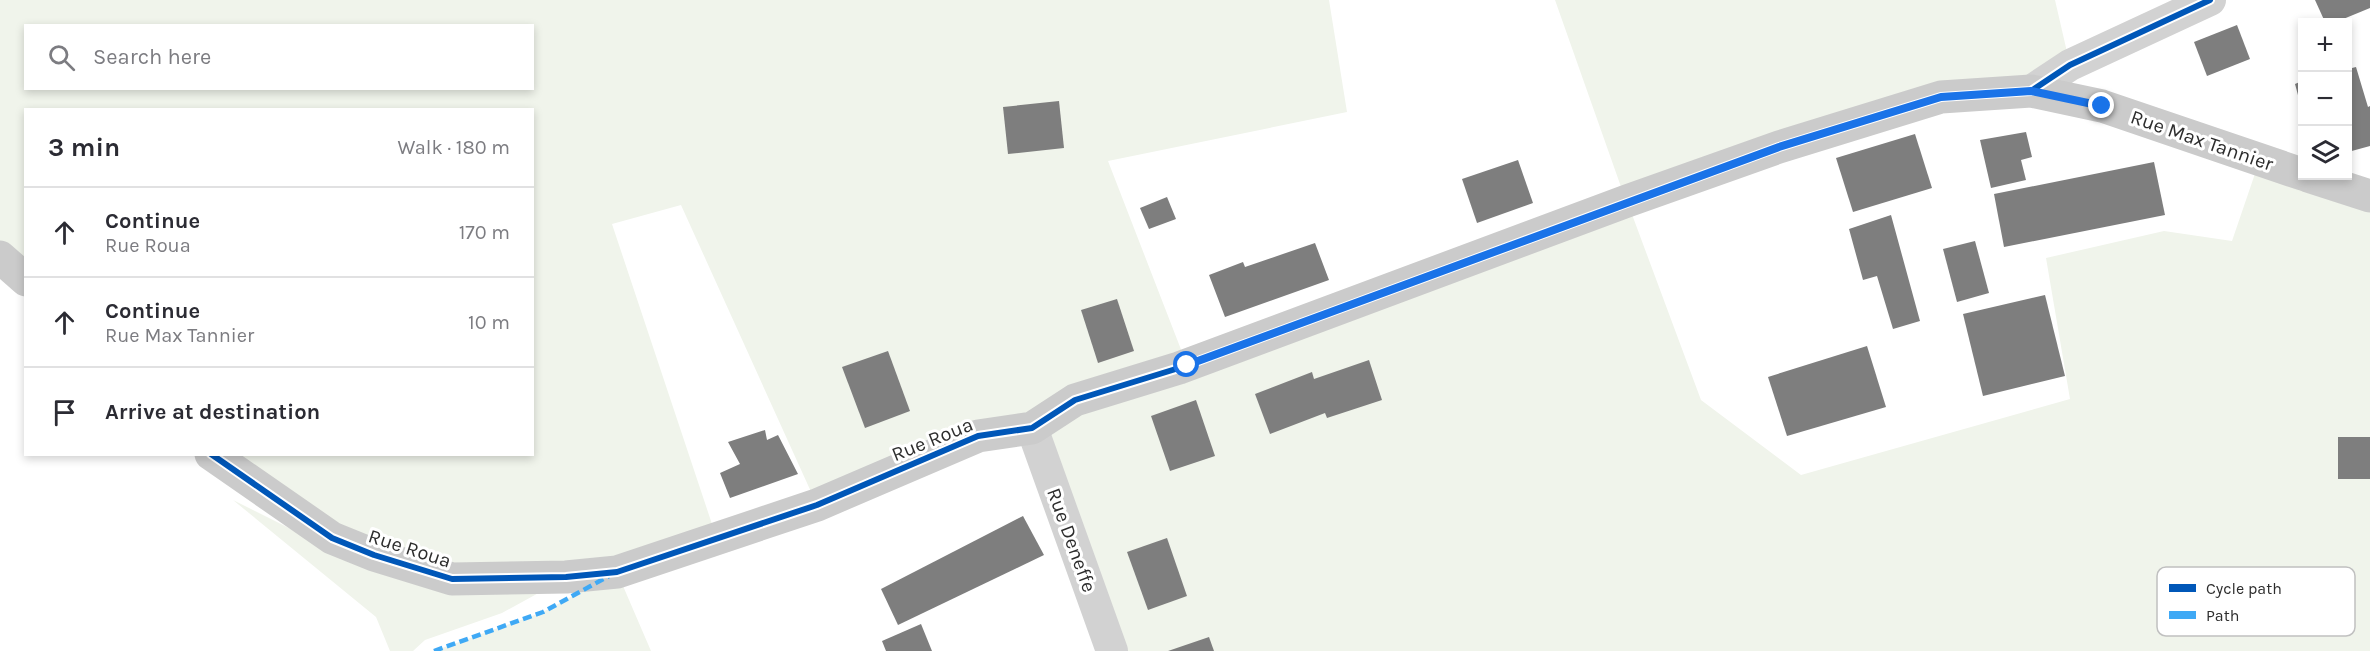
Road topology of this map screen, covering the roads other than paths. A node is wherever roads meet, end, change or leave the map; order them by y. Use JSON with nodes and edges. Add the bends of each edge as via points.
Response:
{"nodes":[{"id":1,"x":2210,"y":0,"type":"edge"},
{"id":2,"x":2031,"y":91,"type":"junction"},
{"id":3,"x":2298,"y":173,"type":"edge"},
{"id":4,"x":2320,"y":180,"type":"edge"},
{"id":5,"x":2370,"y":196,"type":"edge"},
{"id":6,"x":0,"y":256,"type":"edge"},
{"id":7,"x":24,"y":278,"type":"edge"},
{"id":8,"x":1032,"y":428,"type":"junction"},
{"id":9,"x":214,"y":456,"type":"edge"},
{"id":10,"x":1112,"y":651,"type":"edge"}],
"edges":[{"from":1,"to":2,"type":"street","name":"Rue Roua","via":[[2070,65]]},
{"from":2,"to":3,"type":"street","name":"Rue Max Tannier","via":[[2102,106]]},
{"from":2,"to":8,"type":"street","name":"Rue Roua","via":[[1941,97],[1779,147],[1179,368],[1075,400]]},
{"from":4,"to":5,"type":"street"},
{"from":6,"to":7,"type":"street"},
{"from":8,"to":9,"type":"street","name":"Rue Roua","via":[[978,436],[817,505],[646,564],[617,572],[566,577],[452,579],[374,555],[332,538]]},
{"from":8,"to":10,"type":"street","name":"Rue Deneffe"}]}
